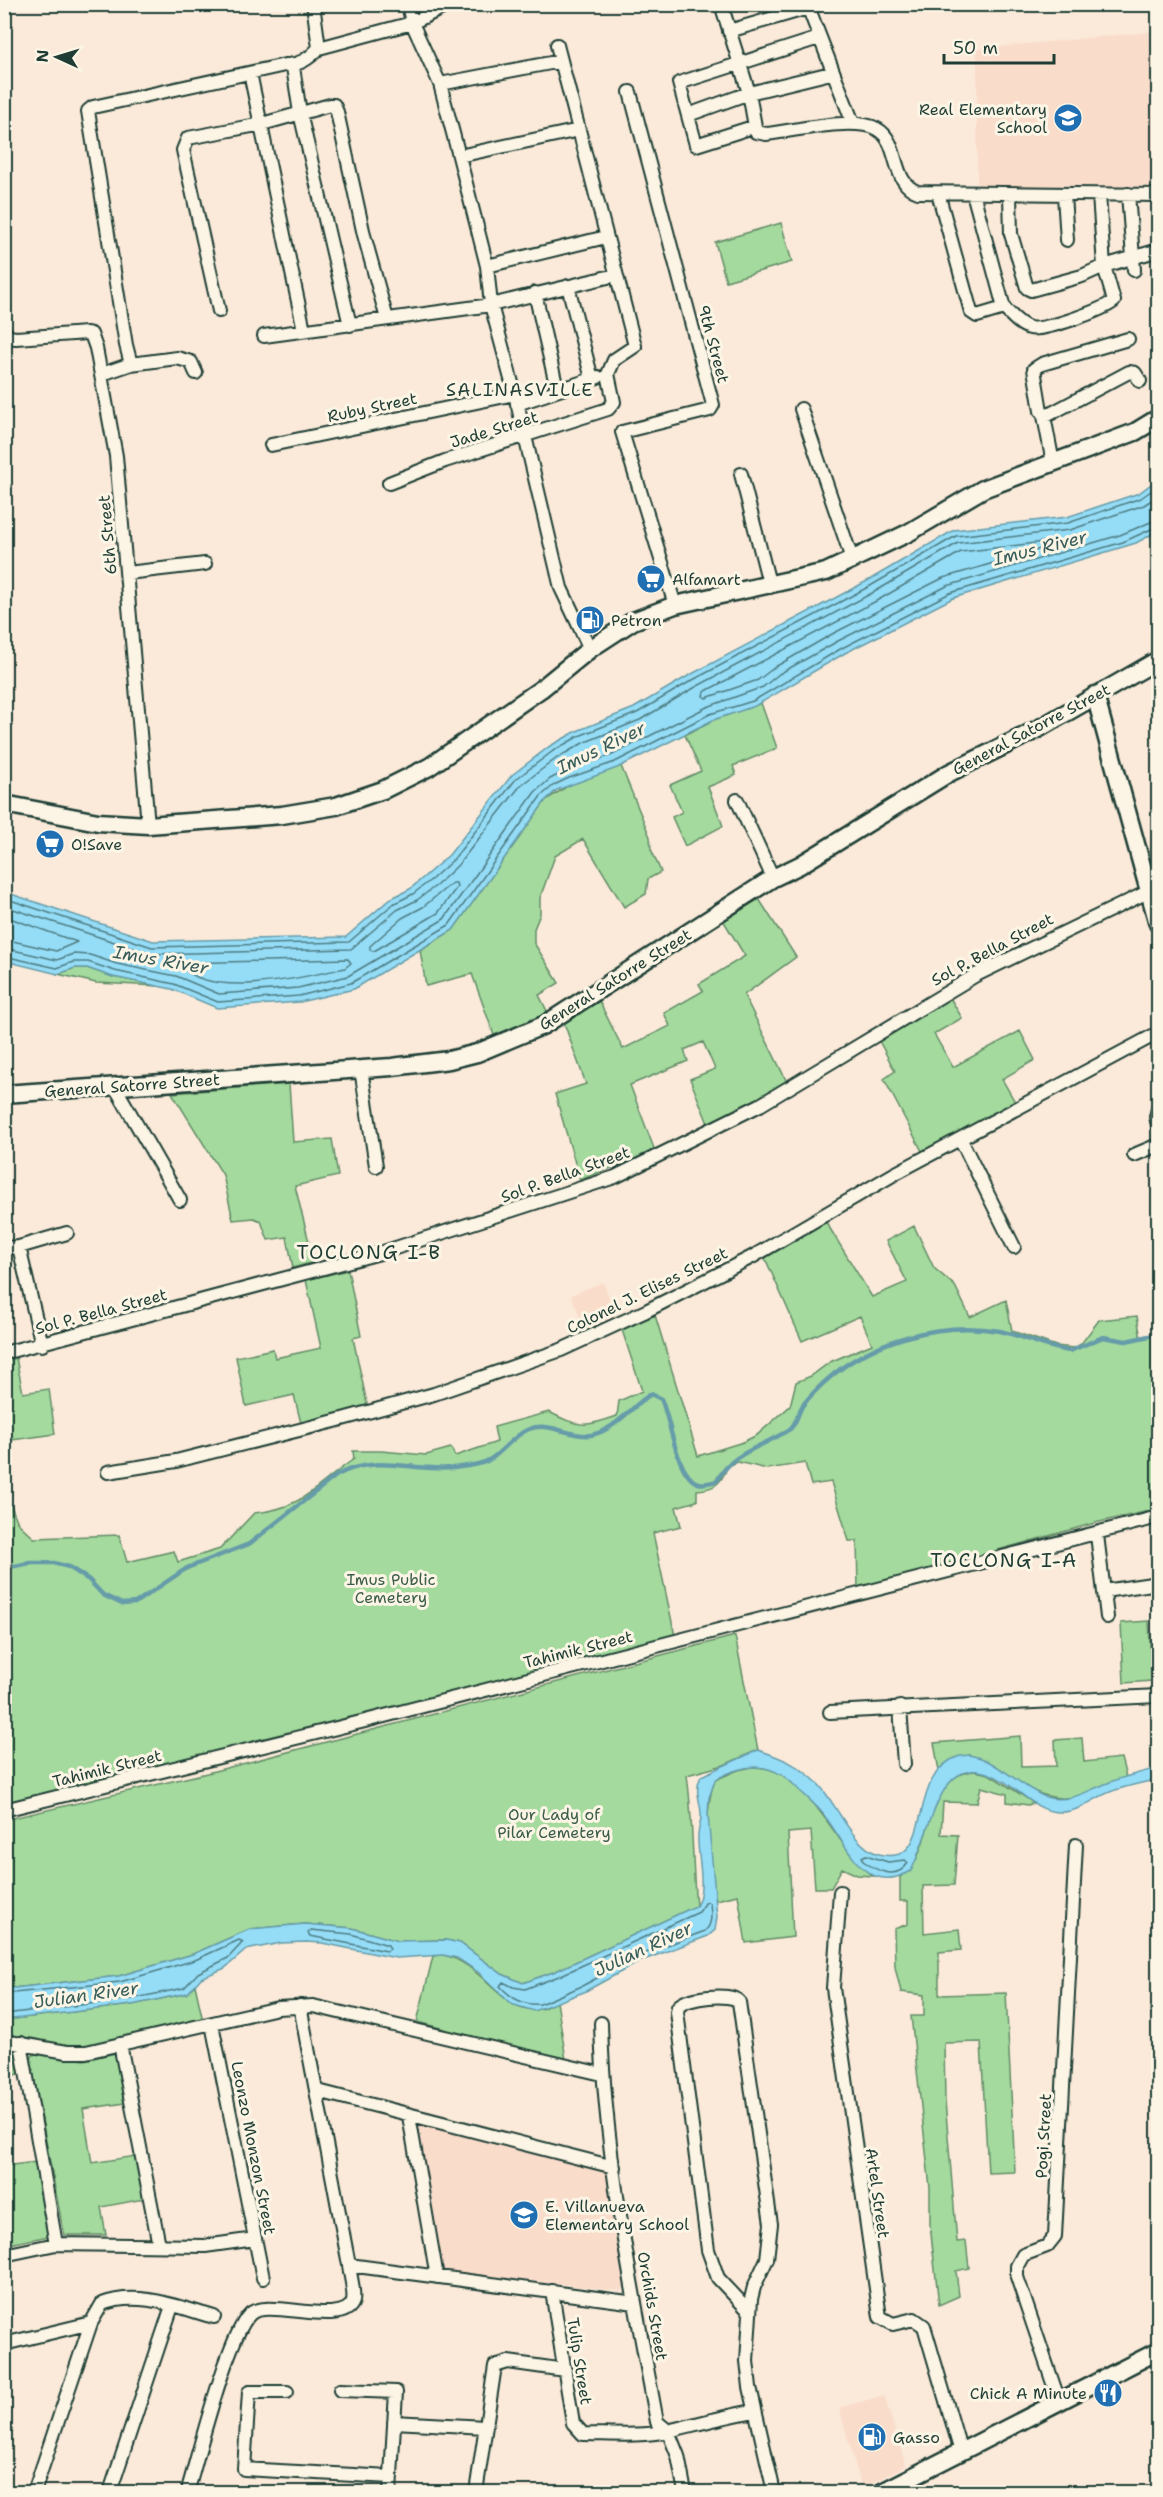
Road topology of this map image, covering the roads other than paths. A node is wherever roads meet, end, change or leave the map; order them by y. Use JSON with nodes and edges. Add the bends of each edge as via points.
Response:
{"nodes":[{"id":1,"x":313,"y":4,"type":"edge"},
{"id":2,"x":408,"y":4,"type":"edge"},
{"id":3,"x":450,"y":4,"type":"edge"},
{"id":4,"x":721,"y":4,"type":"edge"},
{"id":5,"x":808,"y":6,"type":"edge"},
{"id":6,"x":412,"y":23,"type":"junction"},
{"id":7,"x":729,"y":31,"type":"junction"},
{"id":8,"x":819,"y":38,"type":"junction"},
{"id":9,"x":557,"y":45,"type":"dead end"},
{"id":10,"x":319,"y":48,"type":"junction"},
{"id":11,"x":561,"y":61,"type":"junction"},
{"id":12,"x":740,"y":64,"type":"junction"},
{"id":13,"x":293,"y":67,"type":"junction"},
{"id":14,"x":250,"y":73,"type":"junction"},
{"id":15,"x":831,"y":73,"type":"junction"},
{"id":16,"x":440,"y":84,"type":"junction"},
{"id":17,"x":630,"y":92,"type":"dead end"},
{"id":18,"x":748,"y":93,"type":"junction"},
{"id":19,"x":300,"y":113,"type":"junction"},
{"id":20,"x":688,"y":115,"type":"junction"},
{"id":21,"x":853,"y":123,"type":"junction"},
{"id":22,"x":262,"y":124,"type":"junction"},
{"id":23,"x":753,"y":128,"type":"junction"},
{"id":24,"x":579,"y":130,"type":"junction"},
{"id":25,"x":459,"y":156,"type":"junction"},
{"id":26,"x":938,"y":192,"type":"junction"},
{"id":27,"x":973,"y":193,"type":"junction"},
{"id":28,"x":1128,"y":194,"type":"junction"},
{"id":29,"x":1010,"y":195,"type":"junction"},
{"id":30,"x":1064,"y":195,"type":"junction"},
{"id":31,"x":1099,"y":195,"type":"junction"},
{"id":32,"x":1158,"y":195,"type":"edge"},
{"id":33,"x":606,"y":237,"type":"junction"},
{"id":34,"x":1067,"y":240,"type":"dead end"},
{"id":35,"x":1152,"y":252,"type":"dead end"},
{"id":36,"x":1132,"y":257,"type":"junction"},
{"id":37,"x":487,"y":266,"type":"junction"},
{"id":38,"x":1104,"y":266,"type":"junction"},
{"id":39,"x":1134,"y":270,"type":"dead end"},
{"id":40,"x":616,"y":275,"type":"junction"},
{"id":41,"x":568,"y":286,"type":"junction"},
{"id":42,"x":535,"y":293,"type":"junction"},
{"id":43,"x":491,"y":305,"type":"junction"},
{"id":44,"x":1004,"y":308,"type":"junction"},
{"id":45,"x":219,"y":311,"type":"dead end"},
{"id":46,"x":387,"y":319,"type":"junction"},
{"id":47,"x":350,"y":325,"type":"junction"},
{"id":48,"x":4,"y":330,"type":"edge"},
{"id":49,"x":304,"y":330,"type":"junction"},
{"id":50,"x":264,"y":336,"type":"dead end"},
{"id":51,"x":1128,"y":339,"type":"dead end"},
{"id":52,"x":131,"y":364,"type":"junction"},
{"id":53,"x":196,"y":373,"type":"dead end"},
{"id":54,"x":102,"y":374,"type":"junction"},
{"id":55,"x":608,"y":374,"type":"junction"},
{"id":56,"x":592,"y":379,"type":"junction"},
{"id":57,"x":1140,"y":381,"type":"dead end"},
{"id":58,"x":557,"y":389,"type":"junction"},
{"id":59,"x":516,"y":399,"type":"junction"},
{"id":60,"x":801,"y":409,"type":"dead end"},
{"id":61,"x":1044,"y":416,"type":"junction"},
{"id":62,"x":1158,"y":418,"type":"edge"},
{"id":63,"x":524,"y":438,"type":"junction"},
{"id":64,"x":271,"y":445,"type":"dead end"},
{"id":65,"x":1053,"y":463,"type":"junction"},
{"id":66,"x":741,"y":474,"type":"dead end"},
{"id":67,"x":389,"y":483,"type":"dead end"},
{"id":68,"x":853,"y":562,"type":"junction"},
{"id":69,"x":205,"y":564,"type":"dead end"},
{"id":70,"x":127,"y":573,"type":"junction"},
{"id":71,"x":770,"y":586,"type":"junction"},
{"id":72,"x":675,"y":605,"type":"junction"},
{"id":73,"x":590,"y":649,"type":"junction"},
{"id":74,"x":1158,"y":660,"type":"edge"},
{"id":75,"x":1095,"y":694,"type":"junction"},
{"id":76,"x":737,"y":800,"type":"dead end"},
{"id":77,"x":4,"y":804,"type":"edge"},
{"id":78,"x":148,"y":825,"type":"junction"},
{"id":79,"x":773,"y":878,"type":"junction"},
{"id":80,"x":1153,"y":890,"type":"edge"},
{"id":81,"x":1158,"y":924,"type":"edge"},
{"id":82,"x":1158,"y":1033,"type":"edge"},
{"id":83,"x":361,"y":1069,"type":"junction"},
{"id":84,"x":114,"y":1085,"type":"junction"},
{"id":85,"x":4,"y":1094,"type":"edge"},
{"id":86,"x":1158,"y":1109,"type":"edge"},
{"id":87,"x":1158,"y":1125,"type":"edge"},
{"id":88,"x":961,"y":1140,"type":"junction"},
{"id":89,"x":1158,"y":1145,"type":"edge"},
{"id":90,"x":1134,"y":1155,"type":"dead end"},
{"id":91,"x":376,"y":1166,"type":"dead end"},
{"id":92,"x":180,"y":1200,"type":"dead end"},
{"id":93,"x":67,"y":1233,"type":"dead end"},
{"id":94,"x":19,"y":1247,"type":"junction"},
{"id":95,"x":1014,"y":1247,"type":"dead end"},
{"id":96,"x":4,"y":1248,"type":"edge"},
{"id":97,"x":42,"y":1345,"type":"junction"},
{"id":98,"x":4,"y":1353,"type":"edge"},
{"id":99,"x":108,"y":1472,"type":"dead end"},
{"id":100,"x":1158,"y":1517,"type":"edge"},
{"id":101,"x":1097,"y":1535,"type":"junction"},
{"id":102,"x":1152,"y":1584,"type":"dead end"},
{"id":103,"x":1104,"y":1591,"type":"junction"},
{"id":104,"x":1107,"y":1617,"type":"dead end"},
{"id":105,"x":1158,"y":1695,"type":"edge"},
{"id":106,"x":900,"y":1707,"type":"junction"},
{"id":107,"x":830,"y":1712,"type":"dead end"},
{"id":108,"x":904,"y":1764,"type":"dead end"},
{"id":109,"x":4,"y":1810,"type":"edge"},
{"id":110,"x":1076,"y":1845,"type":"dead end"},
{"id":111,"x":840,"y":1892,"type":"dead end"},
{"id":112,"x":300,"y":2006,"type":"junction"},
{"id":113,"x":601,"y":2022,"type":"dead end"},
{"id":114,"x":212,"y":2024,"type":"junction"},
{"id":115,"x":4,"y":2041,"type":"edge"},
{"id":116,"x":21,"y":2043,"type":"junction"},
{"id":117,"x":120,"y":2044,"type":"junction"},
{"id":118,"x":602,"y":2074,"type":"junction"},
{"id":119,"x":318,"y":2091,"type":"junction"},
{"id":120,"x":409,"y":2116,"type":"junction"},
{"id":121,"x":614,"y":2167,"type":"junction"},
{"id":122,"x":255,"y":2239,"type":"junction"},
{"id":123,"x":56,"y":2244,"type":"junction"},
{"id":124,"x":159,"y":2246,"type":"junction"},
{"id":125,"x":4,"y":2255,"type":"edge"},
{"id":126,"x":349,"y":2265,"type":"junction"},
{"id":127,"x":437,"y":2277,"type":"junction"},
{"id":128,"x":263,"y":2278,"type":"dead end"},
{"id":129,"x":552,"y":2291,"type":"junction"},
{"id":130,"x":635,"y":2303,"type":"junction"},
{"id":131,"x":172,"y":2306,"type":"junction"},
{"id":132,"x":750,"y":2312,"type":"junction"},
{"id":133,"x":213,"y":2317,"type":"dead end"},
{"id":134,"x":91,"y":2323,"type":"junction"},
{"id":135,"x":4,"y":2344,"type":"edge"},
{"id":136,"x":1158,"y":2351,"type":"edge"},
{"id":137,"x":565,"y":2370,"type":"junction"},
{"id":138,"x":340,"y":2390,"type":"dead end"},
{"id":139,"x":287,"y":2392,"type":"dead end"},
{"id":140,"x":1059,"y":2401,"type":"junction"},
{"id":141,"x":755,"y":2411,"type":"junction"},
{"id":142,"x":394,"y":2422,"type":"junction"},
{"id":143,"x":485,"y":2427,"type":"junction"},
{"id":144,"x":668,"y":2431,"type":"junction"},
{"id":145,"x":961,"y":2452,"type":"junction"},
{"id":146,"x":391,"y":2477,"type":"junction"},
{"id":147,"x":189,"y":2486,"type":"dead end"},
{"id":148,"x":34,"y":2493,"type":"edge"},
{"id":149,"x":110,"y":2493,"type":"edge"},
{"id":150,"x":390,"y":2493,"type":"edge"},
{"id":151,"x":476,"y":2493,"type":"edge"},
{"id":152,"x":685,"y":2493,"type":"edge"},
{"id":153,"x":774,"y":2493,"type":"edge"},
{"id":154,"x":882,"y":2493,"type":"edge"}],
"edges":[{"from":1,"to":10,"type":"street"},
{"from":2,"to":6,"type":"street"},
{"from":3,"to":6,"type":"street"},
{"from":4,"to":7,"type":"street"},
{"from":5,"to":7,"type":"street"},
{"from":5,"to":8,"type":"street"},
{"from":6,"to":10,"type":"street"},
{"from":6,"to":16,"type":"street"},
{"from":7,"to":12,"type":"street"},
{"from":8,"to":12,"type":"street"},
{"from":8,"to":15,"type":"street"},
{"from":9,"to":11,"type":"street"},
{"from":10,"to":13,"type":"street"},
{"from":11,"to":16,"type":"street"},
{"from":11,"to":24,"type":"street"},
{"from":12,"to":18,"type":"street"},
{"from":12,"to":20,"type":"street","via":[[679,83]]},
{"from":13,"to":14,"type":"street","via":[[285,65]]},
{"from":13,"to":19,"type":"street"},
{"from":14,"to":22,"type":"street"},
{"from":14,"to":52,"type":"street","via":[[93,106],[88,111]]},
{"from":15,"to":18,"type":"street"},
{"from":15,"to":21,"type":"street"},
{"from":16,"to":25,"type":"street"},
{"from":17,"to":72,"type":"street","name":"9th Street","via":[[713,405],[710,410],[622,432]]},
{"from":18,"to":20,"type":"street"},
{"from":18,"to":23,"type":"street"},
{"from":19,"to":22,"type":"street"},
{"from":19,"to":46,"type":"street","via":[[334,105]]},
{"from":19,"to":47,"type":"street"},
{"from":20,"to":23,"type":"street","via":[[696,145]]},
{"from":21,"to":23,"type":"street","via":[[766,134]]},
{"from":21,"to":26,"type":"street","via":[[875,128],[884,135],[910,190]]},
{"from":22,"to":45,"type":"street","via":[[188,138],[184,146]]},
{"from":22,"to":49,"type":"street"},
{"from":24,"to":25,"type":"street"},
{"from":24,"to":33,"type":"street"},
{"from":25,"to":37,"type":"street"},
{"from":26,"to":27,"type":"street"},
{"from":26,"to":44,"type":"street","via":[[971,312],[977,316]]},
{"from":27,"to":29,"type":"street"},
{"from":27,"to":44,"type":"street"},
{"from":28,"to":31,"type":"street"},
{"from":28,"to":32,"type":"street"},
{"from":28,"to":36,"type":"street"},
{"from":29,"to":30,"type":"street"},
{"from":29,"to":38,"type":"street","via":[[1011,234],[1027,288],[1036,290]]},
{"from":30,"to":31,"type":"street"},
{"from":30,"to":34,"type":"street"},
{"from":31,"to":38,"type":"street"},
{"from":33,"to":37,"type":"street"},
{"from":33,"to":40,"type":"street"},
{"from":35,"to":36,"type":"street"},
{"from":36,"to":38,"type":"street"},
{"from":36,"to":39,"type":"street"},
{"from":37,"to":43,"type":"street"},
{"from":38,"to":44,"type":"street","via":[[1114,298],[1110,304],[1034,329]]},
{"from":40,"to":41,"type":"street"},
{"from":40,"to":55,"type":"street","via":[[635,346],[614,360]]},
{"from":41,"to":42,"type":"street"},
{"from":41,"to":56,"type":"street"},
{"from":42,"to":43,"type":"street"},
{"from":42,"to":58,"type":"street"},
{"from":43,"to":46,"type":"street"},
{"from":43,"to":59,"type":"street"},
{"from":46,"to":47,"type":"street"},
{"from":47,"to":49,"type":"street"},
{"from":48,"to":54,"type":"street","name":"6th Street","via":[[9,337],[16,338],[87,333],[93,339]]},
{"from":49,"to":50,"type":"street"},
{"from":51,"to":61,"type":"street","via":[[1034,369]]},
{"from":52,"to":53,"type":"street","via":[[182,358],[191,362]]},
{"from":52,"to":54,"type":"street"},
{"from":54,"to":70,"type":"street","name":"6th Street","via":[[116,456]]},
{"from":55,"to":56,"type":"street","name":"Ruby Street"},
{"from":55,"to":63,"type":"street","name":"Jade Street","via":[[613,406]]},
{"from":56,"to":58,"type":"street","name":"Ruby Street"},
{"from":57,"to":61,"type":"street","via":[[1136,373],[1129,372]]},
{"from":58,"to":59,"type":"street","name":"Ruby Street"},
{"from":59,"to":63,"type":"street"},
{"from":59,"to":64,"type":"street","name":"Ruby Street"},
{"from":60,"to":68,"type":"street"},
{"from":61,"to":65,"type":"street"},
{"from":62,"to":65,"type":"main road","via":[[1135,432]]},
{"from":63,"to":67,"type":"street","name":"Jade Street","via":[[445,461]]},
{"from":63,"to":73,"type":"street","via":[[561,588]]},
{"from":65,"to":68,"type":"main road","via":[[983,489]]},
{"from":66,"to":71,"type":"street"},
{"from":68,"to":71,"type":"main road"},
{"from":69,"to":70,"type":"street"},
{"from":70,"to":78,"type":"street","name":"6th Street"},
{"from":71,"to":72,"type":"main road"},
{"from":72,"to":73,"type":"main road","via":[[633,621]]},
{"from":73,"to":78,"type":"main road","via":[[541,689],[429,767],[383,790],[336,806],[282,815]]},
{"from":74,"to":75,"type":"main road","name":"General Satorre Street"},
{"from":75,"to":79,"type":"main road","name":"General Satorre Street","via":[[1038,729],[949,773]]},
{"from":75,"to":80,"type":"main road"},
{"from":76,"to":79,"type":"street"},
{"from":77,"to":78,"type":"main road","via":[[98,822]]},
{"from":79,"to":83,"type":"main road","name":"General Satorre Street","via":[[544,1025],[468,1055]]},
{"from":80,"to":81,"type":"main road"},
{"from":80,"to":97,"type":"street","name":"Sol P. Bella Street","via":[[976,975],[760,1105],[615,1177],[380,1253]]},
{"from":82,"to":88,"type":"street","name":"Colonel J. Elises Street"},
{"from":83,"to":84,"type":"main road","name":"General Satorre Street"},
{"from":83,"to":91,"type":"street"},
{"from":84,"to":85,"type":"main road","name":"General Satorre Street"},
{"from":84,"to":92,"type":"street"},
{"from":86,"to":87,"type":"street"},
{"from":88,"to":95,"type":"street"},
{"from":88,"to":99,"type":"street","name":"Colonel J. Elises Street","via":[[752,1257],[638,1316],[561,1350],[434,1394],[334,1421],[176,1461]]},
{"from":89,"to":90,"type":"street"},
{"from":93,"to":94,"type":"street"},
{"from":94,"to":96,"type":"street"},
{"from":94,"to":97,"type":"street"},
{"from":97,"to":98,"type":"street","name":"Sol P. Bella Street"},
{"from":100,"to":101,"type":"street","name":"Tahimik Street"},
{"from":101,"to":103,"type":"street"},
{"from":101,"to":109,"type":"street","name":"Tahimik Street"},
{"from":102,"to":103,"type":"street"},
{"from":103,"to":104,"type":"street"},
{"from":105,"to":106,"type":"street"},
{"from":106,"to":107,"type":"street"},
{"from":106,"to":108,"type":"street"},
{"from":110,"to":140,"type":"street","name":"Pogi Street","via":[[1054,2236],[1047,2246],[1023,2255],[1017,2266]]},
{"from":111,"to":145,"type":"street","name":"Artel Street","via":[[832,1974],[834,2002],[880,2318],[892,2324],[914,2319],[924,2326]]},
{"from":112,"to":114,"type":"street"},
{"from":112,"to":118,"type":"street","via":[[330,2009]]},
{"from":112,"to":119,"type":"street"},
{"from":113,"to":118,"type":"street","name":"Orchids Street"},
{"from":114,"to":117,"type":"street"},
{"from":114,"to":122,"type":"street","name":"Leonzo Monzon Street"},
{"from":115,"to":116,"type":"street"},
{"from":116,"to":117,"type":"street","via":[[67,2052]]},
{"from":116,"to":123,"type":"street"},
{"from":117,"to":124,"type":"street"},
{"from":118,"to":121,"type":"street","name":"Orchids Street"},
{"from":119,"to":120,"type":"street"},
{"from":119,"to":126,"type":"street"},
{"from":120,"to":121,"type":"street"},
{"from":120,"to":127,"type":"street"},
{"from":121,"to":130,"type":"street","name":"Orchids Street"},
{"from":122,"to":124,"type":"street","via":[[205,2246]]},
{"from":122,"to":128,"type":"street","name":"Leonzo Monzon Street"},
{"from":123,"to":124,"type":"street"},
{"from":123,"to":125,"type":"street"},
{"from":126,"to":127,"type":"street"},
{"from":126,"to":147,"type":"street","via":[[354,2299],[345,2311],[261,2309],[247,2317],[224,2374]]},
{"from":127,"to":129,"type":"street"},
{"from":129,"to":130,"type":"street"},
{"from":129,"to":137,"type":"street","name":"Tulip Street"},
{"from":130,"to":144,"type":"street","name":"Orchids Street","via":[[657,2422]]},
{"from":131,"to":133,"type":"street"},
{"from":131,"to":134,"type":"street","via":[[142,2300],[111,2301],[102,2304]]},
{"from":131,"to":149,"type":"street"},
{"from":132,"to":132,"type":"street","via":[[754,2287],[769,2253],[771,2224],[739,2002],[730,1996],[686,2000],[677,2012],[708,2250],[718,2278]]},
{"from":132,"to":141,"type":"street","via":[[748,2374]]},
{"from":134,"to":135,"type":"street"},
{"from":134,"to":148,"type":"street"},
{"from":136,"to":140,"type":"main road"},
{"from":137,"to":143,"type":"street","via":[[508,2362],[495,2366]]},
{"from":137,"to":144,"type":"street","name":"Tulip Street","via":[[573,2423],[583,2434]]},
{"from":138,"to":142,"type":"street","via":[[396,2392]]},
{"from":139,"to":146,"type":"street","via":[[249,2392],[244,2469]]},
{"from":140,"to":145,"type":"main road"},
{"from":141,"to":144,"type":"street"},
{"from":141,"to":153,"type":"street"},
{"from":142,"to":143,"type":"street"},
{"from":142,"to":146,"type":"street"},
{"from":143,"to":151,"type":"street"},
{"from":144,"to":152,"type":"street","name":"Orchids Street","via":[[678,2456]]},
{"from":145,"to":154,"type":"main road"},
{"from":146,"to":150,"type":"street"}]}
